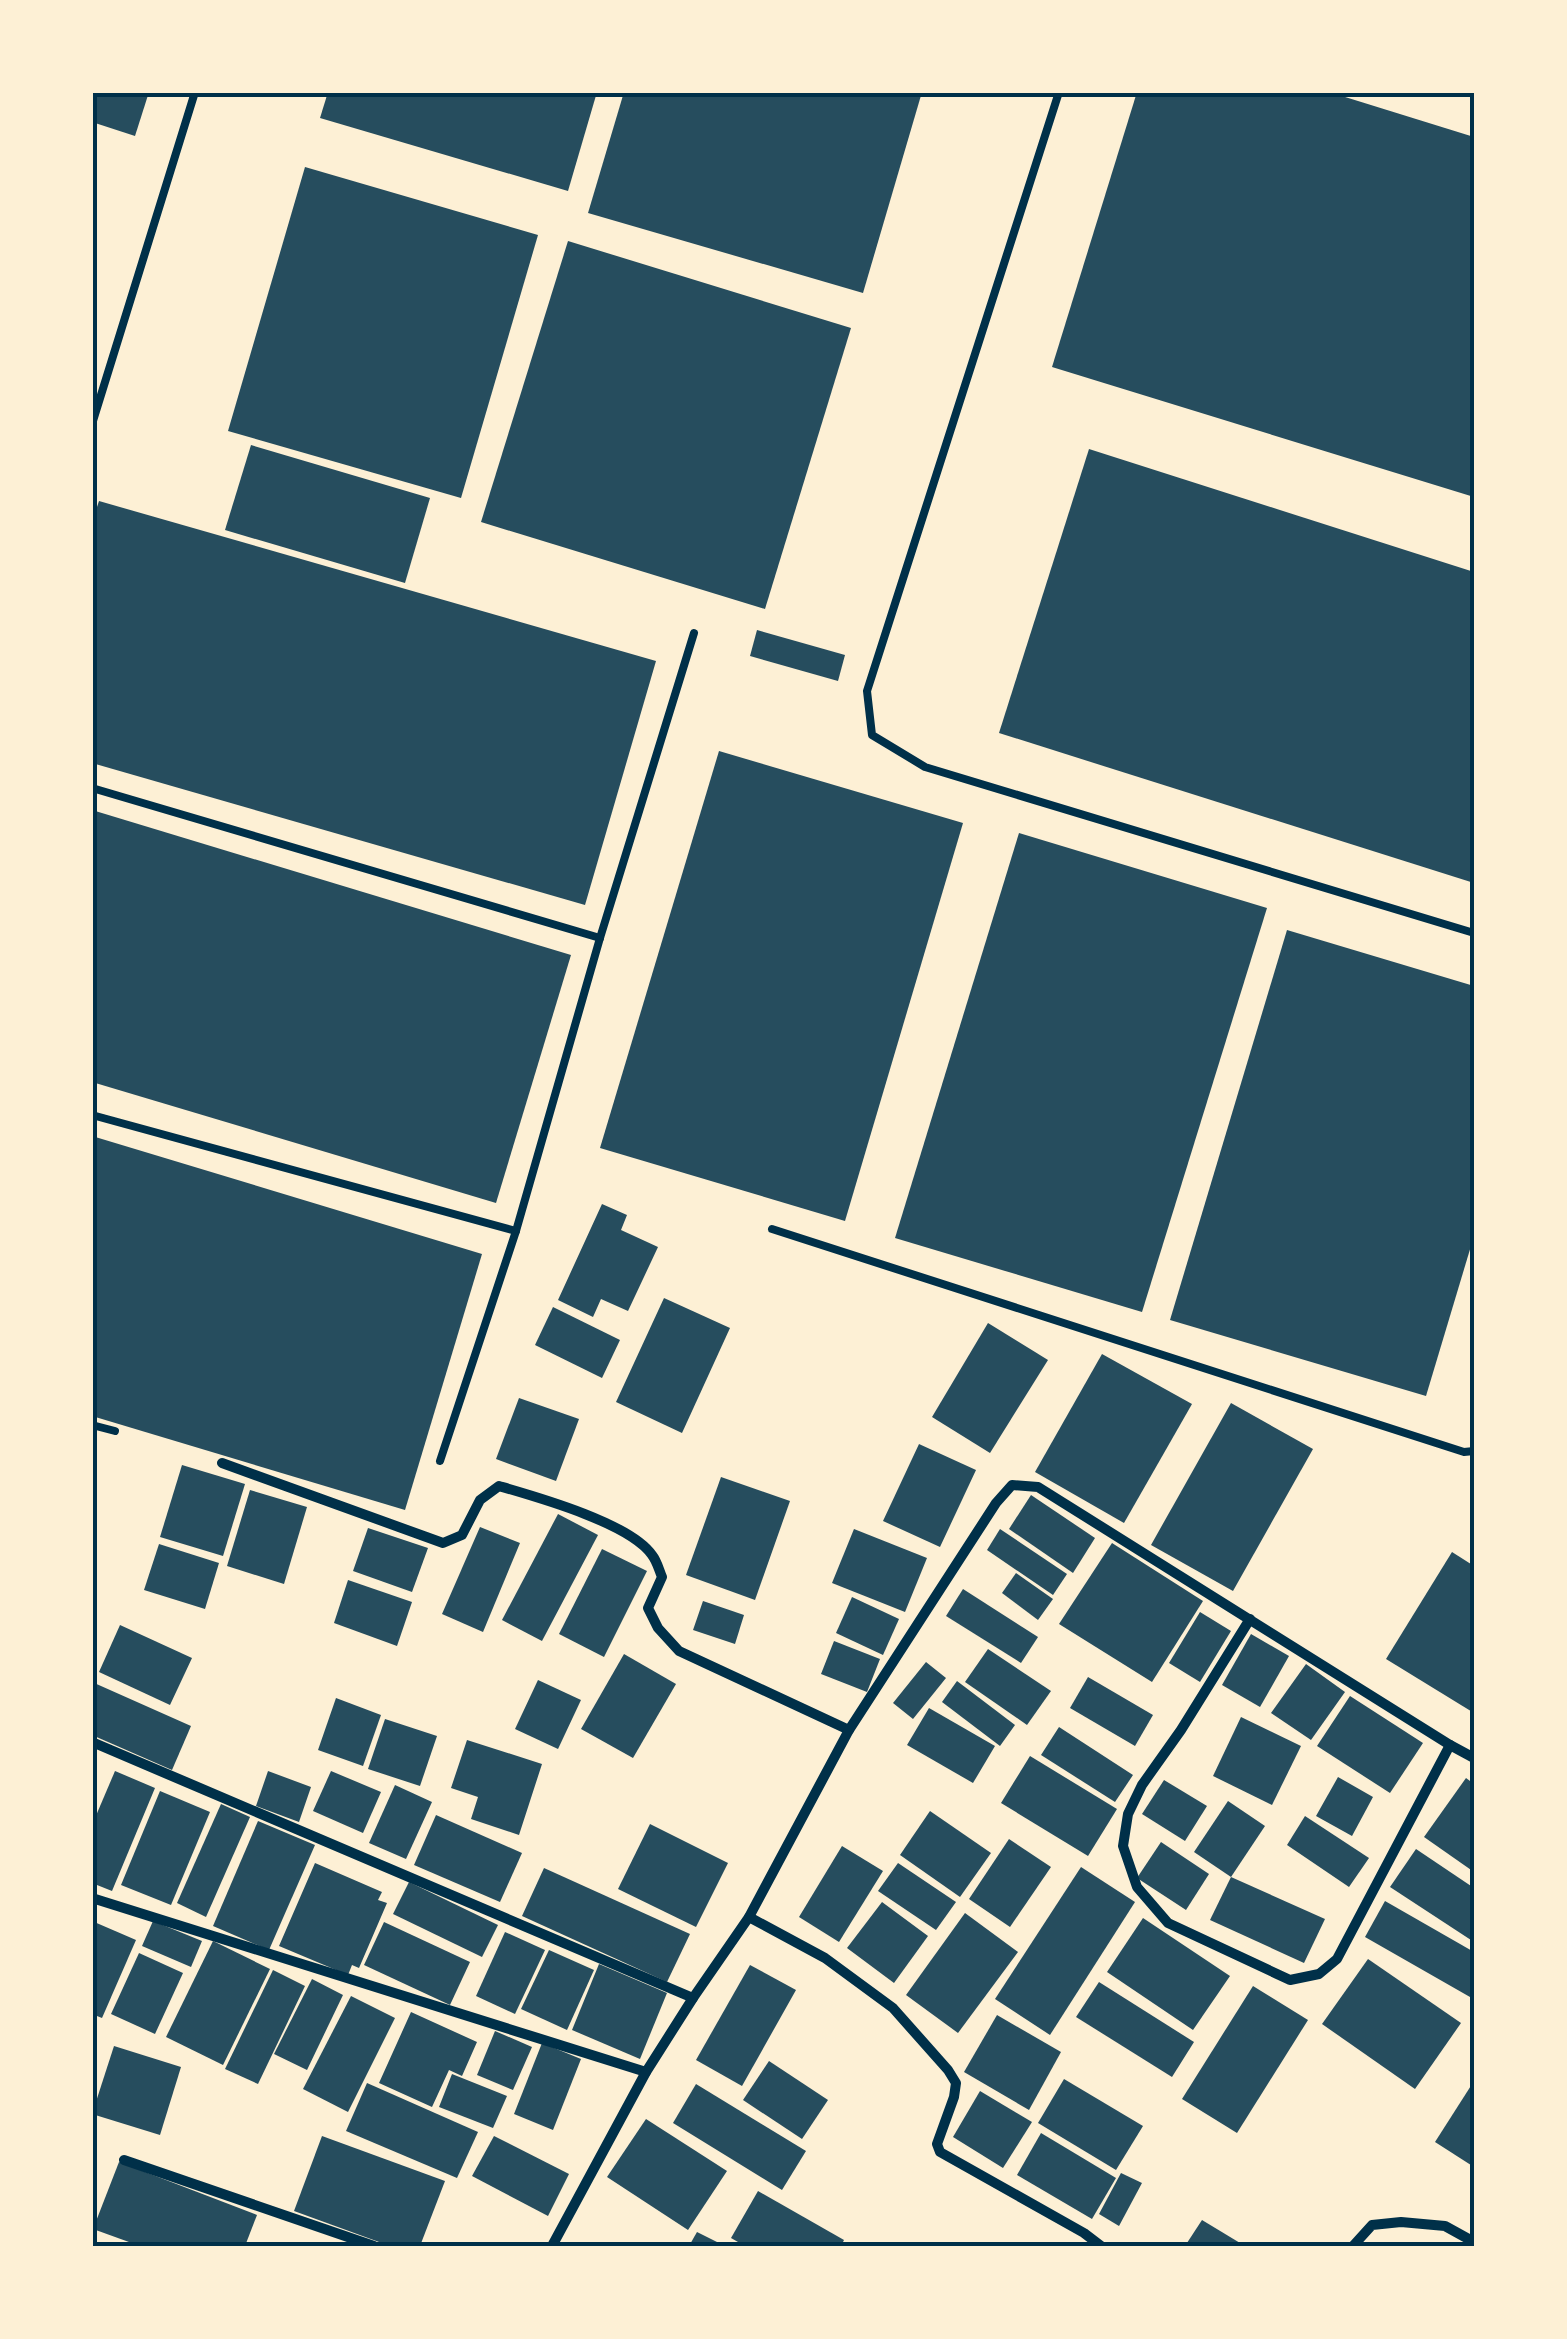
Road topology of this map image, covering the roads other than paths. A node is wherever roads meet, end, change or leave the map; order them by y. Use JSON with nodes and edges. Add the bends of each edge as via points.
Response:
{"nodes":[{"id":1,"x":195,"y":92,"type":"edge"},
{"id":2,"x":1059,"y":92,"type":"edge"},
{"id":3,"x":92,"y":424,"type":"edge"},
{"id":4,"x":694,"y":633,"type":"dead end"},
{"id":5,"x":92,"y":788,"type":"edge"},
{"id":6,"x":1474,"y":933,"type":"edge"},
{"id":7,"x":600,"y":938,"type":"junction"},
{"id":8,"x":92,"y":1115,"type":"edge"},
{"id":9,"x":772,"y":1229,"type":"dead end"},
{"id":10,"x":516,"y":1231,"type":"junction"},
{"id":11,"x":92,"y":1424,"type":"edge"},
{"id":12,"x":115,"y":1431,"type":"dead end"},
{"id":13,"x":1474,"y":1451,"type":"edge"},
{"id":14,"x":440,"y":1461,"type":"dead end"},
{"id":15,"x":222,"y":1463,"type":"dead end"},
{"id":16,"x":1250,"y":1620,"type":"junction"},
{"id":17,"x":849,"y":1730,"type":"junction"},
{"id":18,"x":92,"y":1742,"type":"edge"},
{"id":19,"x":1450,"y":1745,"type":"junction"},
{"id":20,"x":1474,"y":1758,"type":"edge"},
{"id":21,"x":92,"y":1898,"type":"edge"},
{"id":22,"x":749,"y":1917,"type":"junction"},
{"id":23,"x":692,"y":1998,"type":"junction"},
{"id":24,"x":646,"y":2072,"type":"junction"},
{"id":25,"x":124,"y":2160,"type":"dead end"},
{"id":26,"x":1474,"y":2242,"type":"edge"},
{"id":27,"x":374,"y":2246,"type":"edge"},
{"id":28,"x":552,"y":2246,"type":"edge"},
{"id":29,"x":1101,"y":2246,"type":"edge"},
{"id":30,"x":1353,"y":2246,"type":"edge"}],
"edges":[{"from":1,"to":3,"type":"lane"},
{"from":2,"to":6,"type":"lane","via":[[867,691],[872,734],[926,768]]},
{"from":4,"to":7,"type":"lane"},
{"from":5,"to":7,"type":"lane"},
{"from":7,"to":10,"type":"lane"},
{"from":8,"to":10,"type":"lane"},
{"from":9,"to":13,"type":"lane"},
{"from":10,"to":14,"type":"lane"},
{"from":11,"to":12,"type":"lane"},
{"from":15,"to":17,"type":"street","via":[[443,1542],[462,1535],[480,1500],[499,1486],[563,1505],[635,1538],[653,1556],[662,1577],[648,1608],[678,1651]]},
{"from":16,"to":17,"type":"street","via":[[1038,1486],[1012,1486]]},
{"from":16,"to":19,"type":"street"},
{"from":16,"to":19,"type":"street","via":[[1128,1814],[1123,1846],[1137,1887],[1168,1923],[1290,1980],[1320,1974],[1337,1959]]},
{"from":17,"to":22,"type":"street"},
{"from":18,"to":23,"type":"street"},
{"from":19,"to":20,"type":"street"},
{"from":21,"to":24,"type":"street"},
{"from":22,"to":23,"type":"street"},
{"from":22,"to":29,"type":"street","via":[[826,1958],[893,2008],[948,2070],[956,2083],[940,2152]]},
{"from":23,"to":24,"type":"street"},
{"from":24,"to":28,"type":"street"},
{"from":25,"to":27,"type":"street"},
{"from":26,"to":30,"type":"street","via":[[1445,2226],[1401,2222],[1372,2225]]}]}
